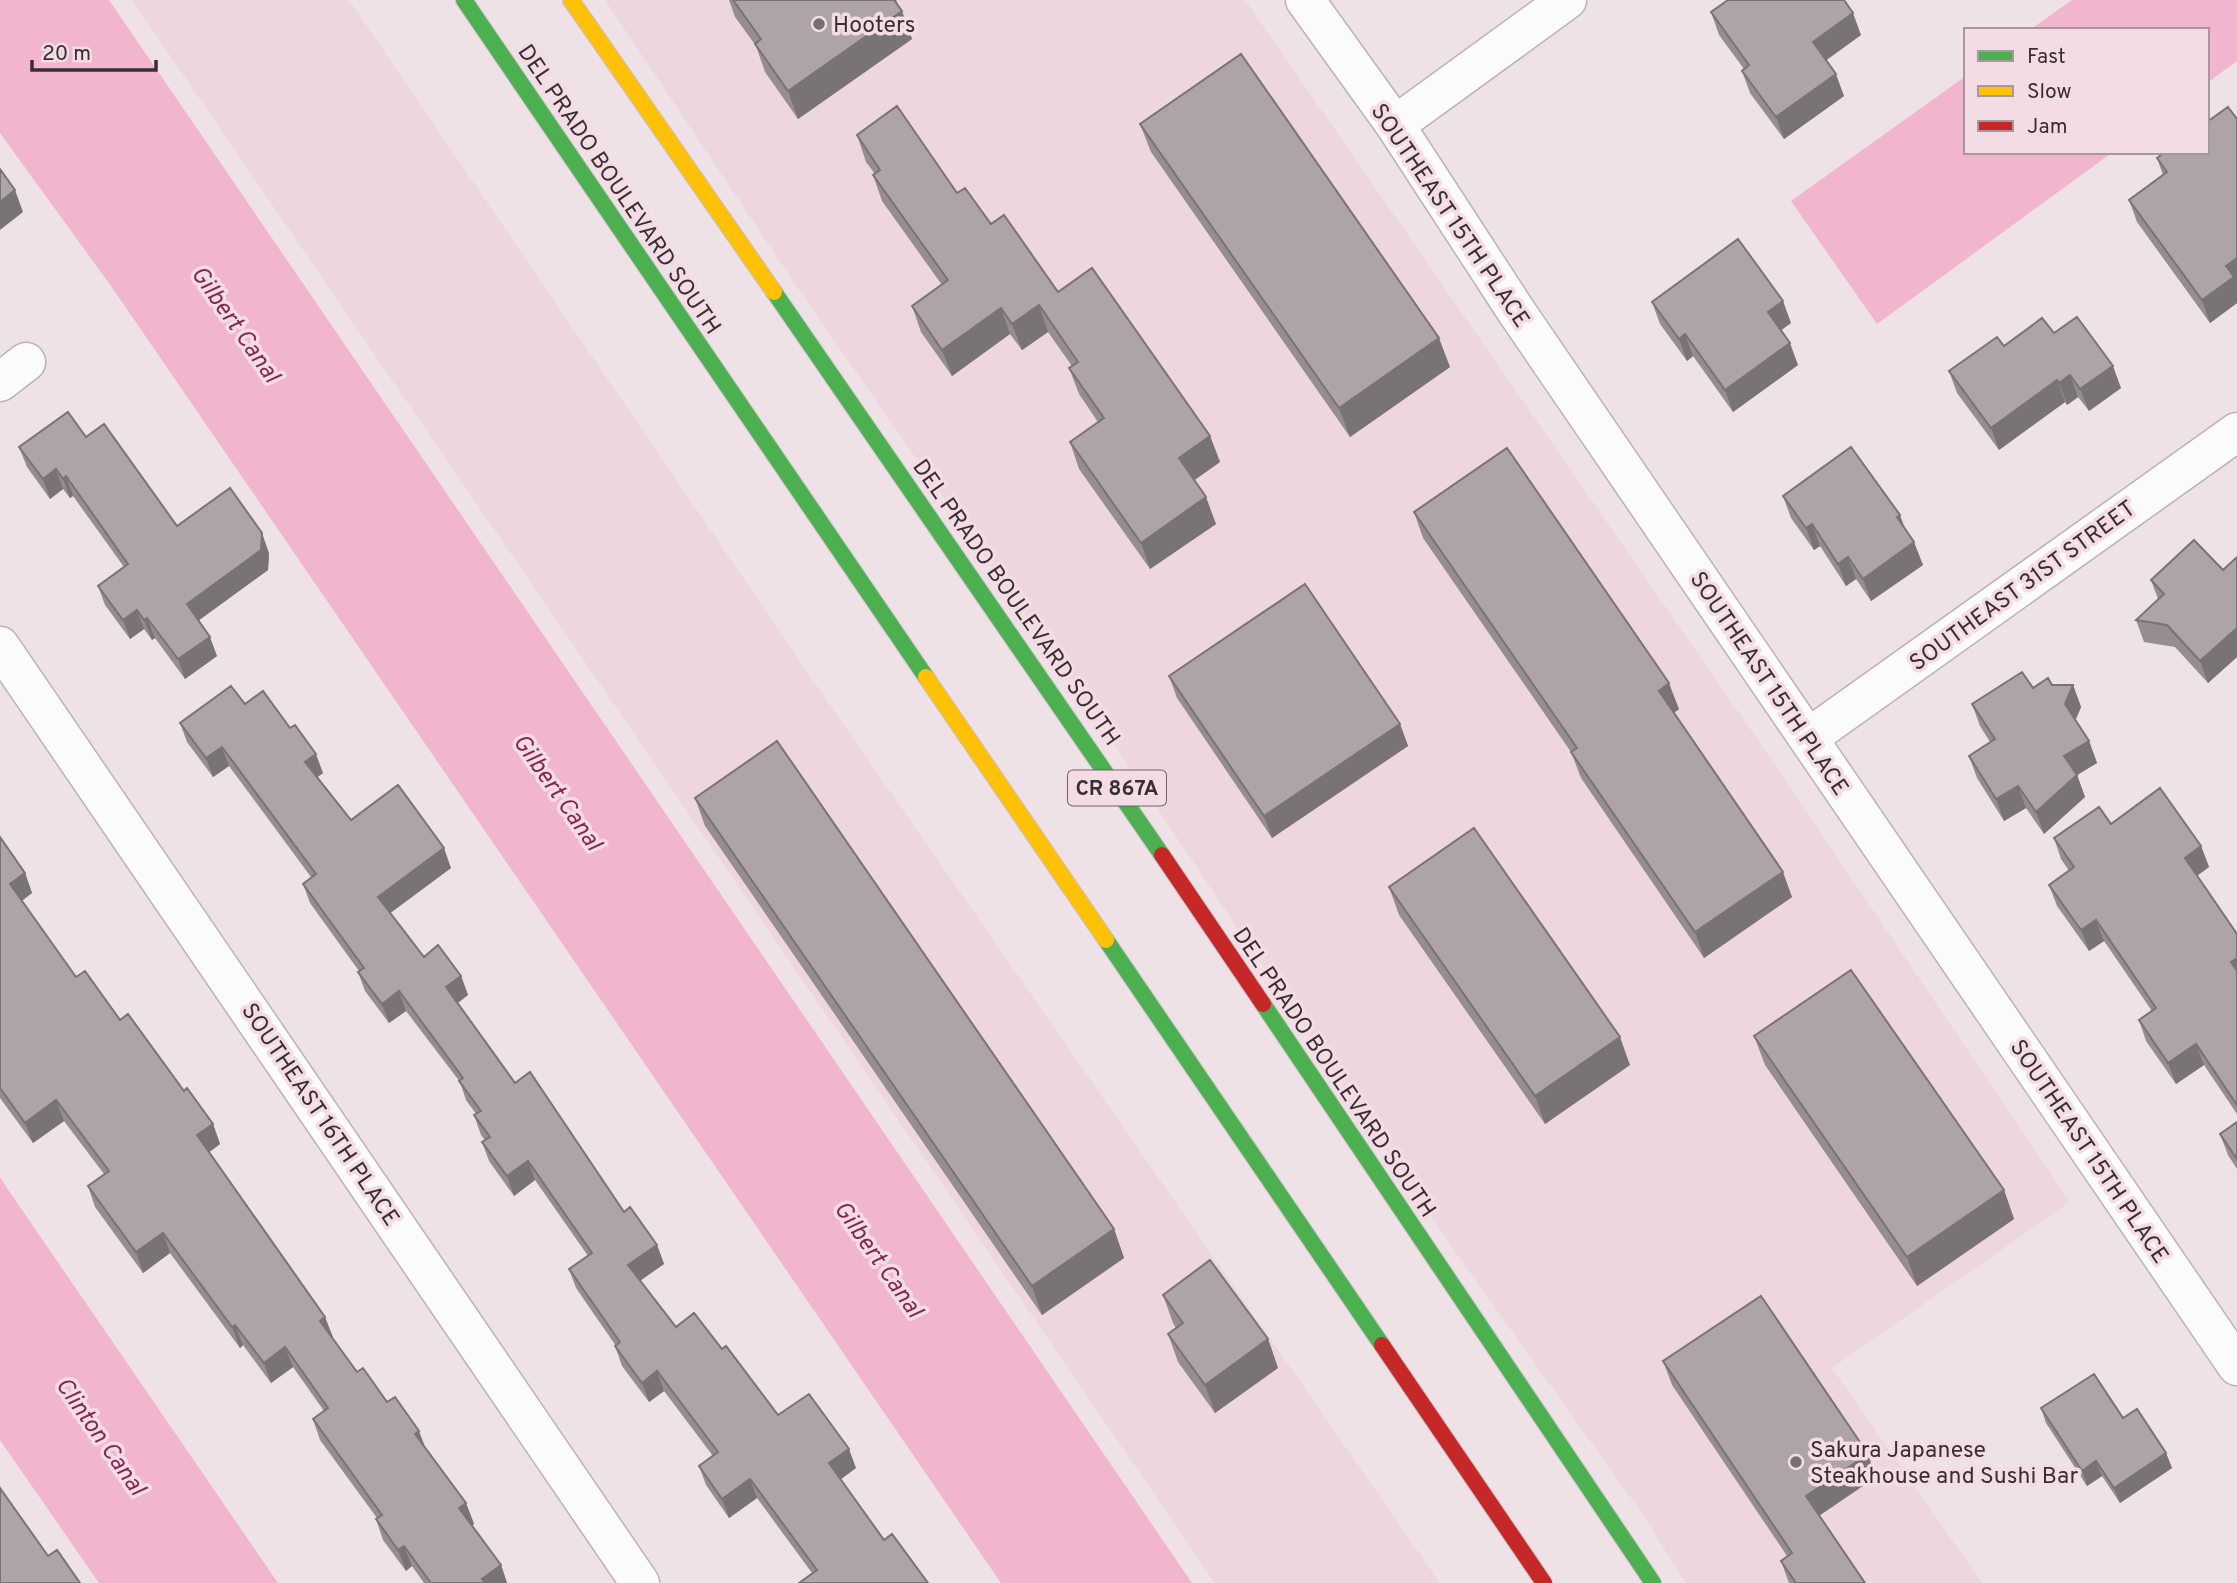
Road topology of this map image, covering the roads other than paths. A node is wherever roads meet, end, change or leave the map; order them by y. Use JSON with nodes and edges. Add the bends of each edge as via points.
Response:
{"nodes":[{"id":1,"x":464,"y":0,"type":"edge"},
{"id":2,"x":571,"y":0,"type":"edge"},
{"id":3,"x":1306,"y":0,"type":"edge"},
{"id":4,"x":1567,"y":0,"type":"edge"},
{"id":5,"x":1395,"y":125,"type":"junction"},
{"id":6,"x":2237,"y":432,"type":"edge"},
{"id":7,"x":0,"y":646,"type":"edge"},
{"id":8,"x":1808,"y":738,"type":"junction"},
{"id":9,"x":2237,"y":1366,"type":"edge"},
{"id":10,"x":640,"y":1583,"type":"edge"},
{"id":11,"x":1544,"y":1583,"type":"edge"},
{"id":12,"x":1653,"y":1583,"type":"edge"}],
"edges":[{"from":1,"to":11,"type":"main road","name":"DEL PRADO BOULEVARD SOUTH"},
{"from":2,"to":12,"type":"main road","name":"DEL PRADO BOULEVARD SOUTH","number":"CR 867A","via":[[1063,708]]},
{"from":3,"to":5,"type":"street","name":"SOUTHEAST 15TH PLACE"},
{"from":4,"to":5,"type":"street"},
{"from":5,"to":8,"type":"street","name":"SOUTHEAST 15TH PLACE","via":[[1516,311]]},
{"from":6,"to":8,"type":"street","name":"SOUTHEAST 31ST STREET"},
{"from":7,"to":10,"type":"street","name":"SOUTHEAST 16TH PLACE"},
{"from":8,"to":9,"type":"street","name":"SOUTHEAST 15TH PLACE"}]}
